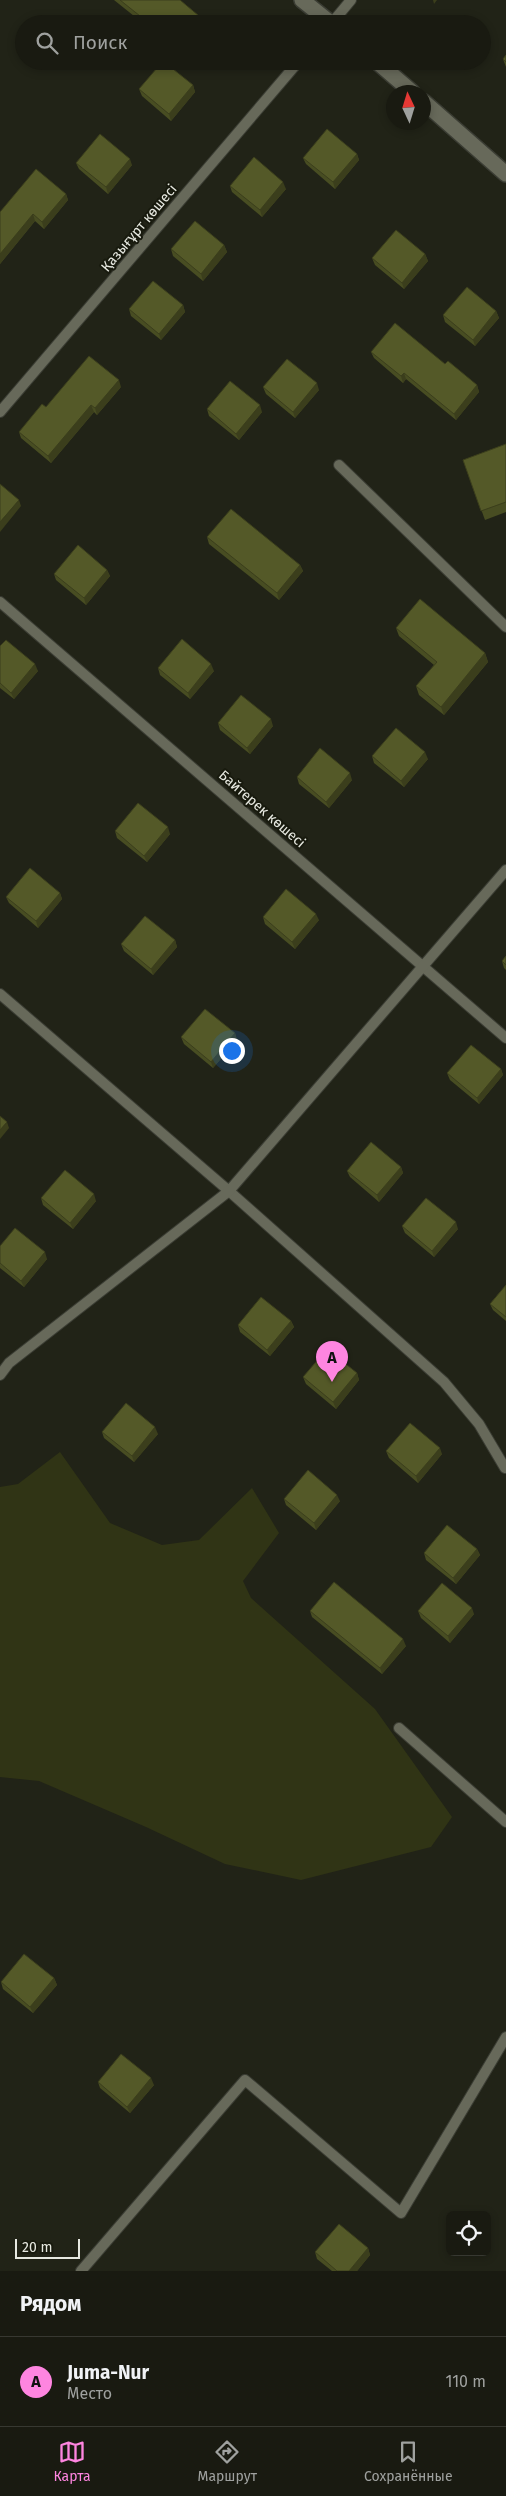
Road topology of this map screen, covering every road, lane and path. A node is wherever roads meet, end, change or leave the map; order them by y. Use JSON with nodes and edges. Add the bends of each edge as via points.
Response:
{"nodes":[{"id":1,"x":302,"y":0,"type":"edge"},
{"id":2,"x":351,"y":0,"type":"edge"},
{"id":3,"x":321,"y":15,"type":"edge"},
{"id":4,"x":339,"y":15,"type":"edge"},
{"id":5,"x":291,"y":70,"type":"edge"},
{"id":6,"x":386,"y":70,"type":"edge"},
{"id":7,"x":404,"y":85,"type":"edge"},
{"id":8,"x":431,"y":108,"type":"edge"},
{"id":9,"x":506,"y":174,"type":"edge"},
{"id":10,"x":0,"y":412,"type":"edge"},
{"id":11,"x":339,"y":464,"type":"dead end"},
{"id":12,"x":0,"y":602,"type":"edge"},
{"id":13,"x":506,"y":627,"type":"edge"},
{"id":14,"x":506,"y":870,"type":"edge"},
{"id":15,"x":424,"y":966,"type":"junction"},
{"id":16,"x":0,"y":994,"type":"edge"},
{"id":17,"x":506,"y":1038,"type":"edge"},
{"id":18,"x":229,"y":1191,"type":"junction"},
{"id":19,"x":0,"y":1375,"type":"edge"},
{"id":20,"x":505,"y":1468,"type":"edge"},
{"id":21,"x":399,"y":1728,"type":"dead end"},
{"id":22,"x":506,"y":1822,"type":"edge"},
{"id":23,"x":506,"y":2037,"type":"edge"},
{"id":24,"x":81,"y":2271,"type":"edge"}],
"edges":[{"from":1,"to":3,"type":"street"},
{"from":2,"to":4,"type":"lane"},
{"from":5,"to":10,"type":"lane","name":"Қазығұрт көшесі"},
{"from":6,"to":7,"type":"street"},
{"from":8,"to":9,"type":"street"},
{"from":11,"to":13,"type":"lane"},
{"from":12,"to":15,"type":"lane","name":"Байтерек көшесі"},
{"from":14,"to":15,"type":"lane"},
{"from":15,"to":17,"type":"lane","name":"Байтерек көшесі"},
{"from":15,"to":18,"type":"lane"},
{"from":16,"to":18,"type":"lane"},
{"from":18,"to":19,"type":"lane","via":[[9,1363]]},
{"from":18,"to":20,"type":"lane","via":[[444,1382],[479,1424]]},
{"from":21,"to":22,"type":"lane"},
{"from":23,"to":24,"type":"lane","via":[[401,2213],[245,2080]]}]}
